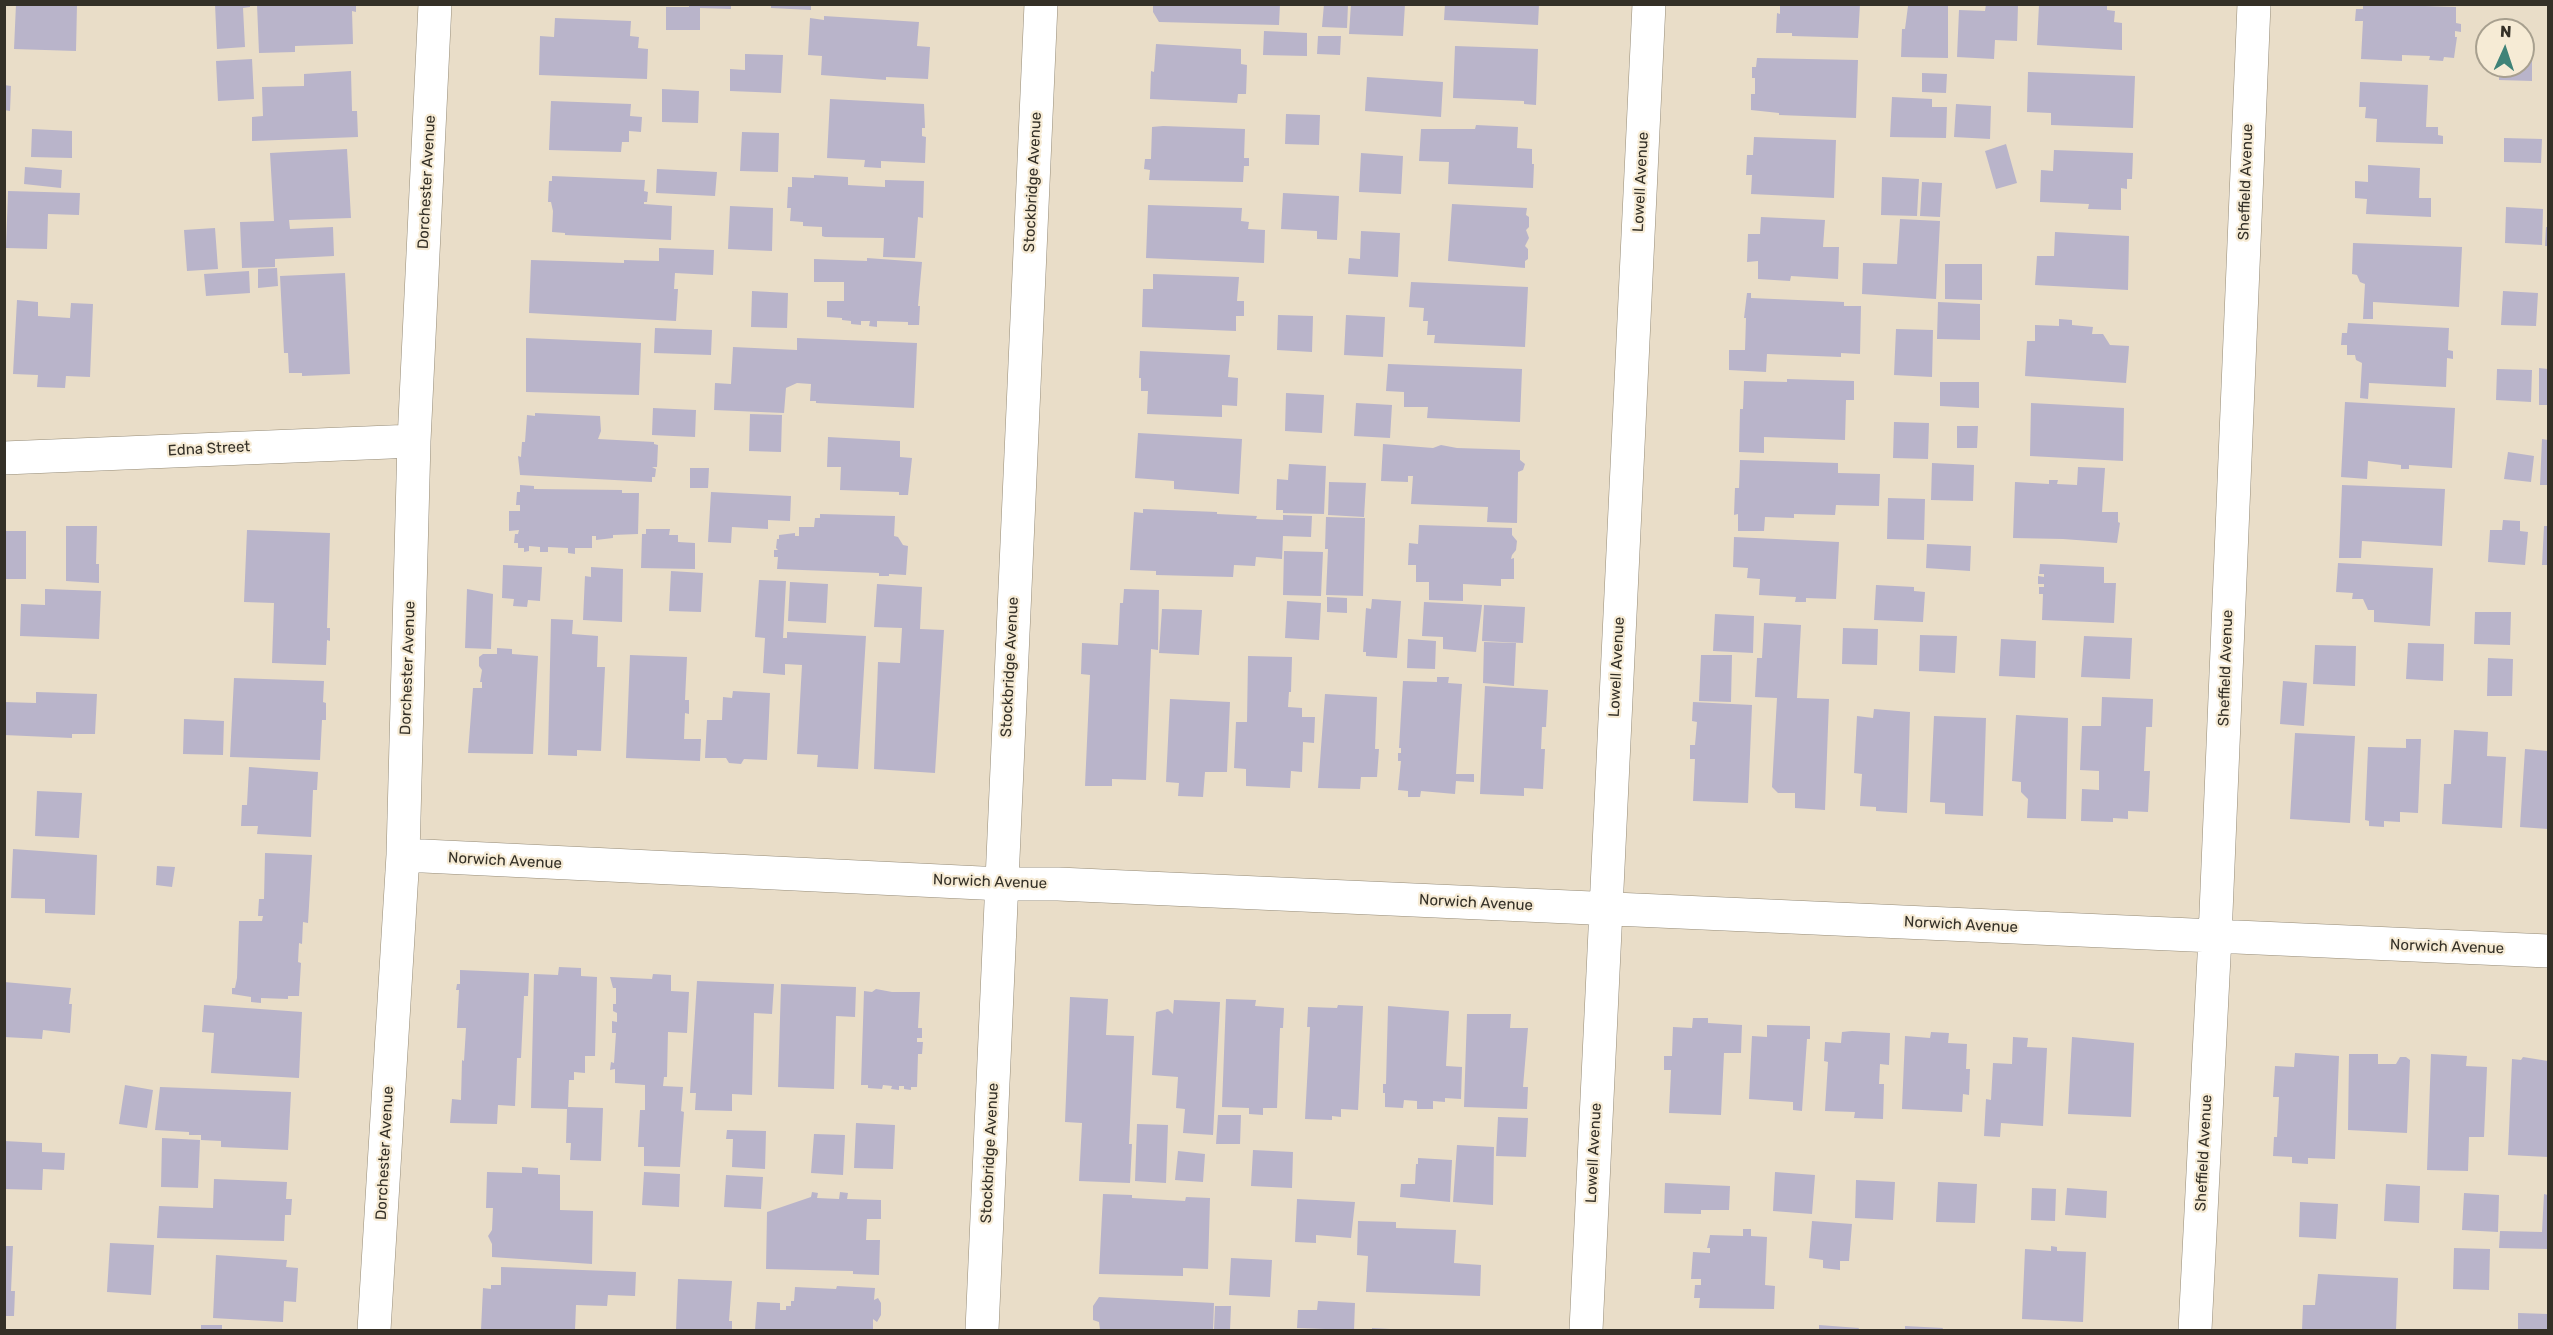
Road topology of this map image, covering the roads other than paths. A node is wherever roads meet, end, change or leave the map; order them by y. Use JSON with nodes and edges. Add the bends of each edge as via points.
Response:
{"nodes":[{"id":1,"x":435,"y":4,"type":"edge"},
{"id":2,"x":1041,"y":4,"type":"edge"},
{"id":3,"x":1649,"y":4,"type":"edge"},
{"id":4,"x":2254,"y":4,"type":"edge"},
{"id":5,"x":414,"y":441,"type":"junction"},
{"id":6,"x":4,"y":459,"type":"edge"},
{"id":7,"x":403,"y":855,"type":"junction"},
{"id":8,"x":1002,"y":884,"type":"junction"},
{"id":9,"x":1605,"y":908,"type":"junction"},
{"id":10,"x":2215,"y":937,"type":"junction"},
{"id":11,"x":2548,"y":951,"type":"edge"},
{"id":12,"x":374,"y":1330,"type":"edge"},
{"id":13,"x":982,"y":1330,"type":"edge"},
{"id":14,"x":1586,"y":1330,"type":"edge"},
{"id":15,"x":2195,"y":1330,"type":"edge"}],
"edges":[{"from":1,"to":5,"type":"street","name":"Dorchester Avenue"},
{"from":2,"to":8,"type":"street","name":"Stockbridge Avenue"},
{"from":3,"to":9,"type":"street","name":"Lowell Avenue"},
{"from":4,"to":10,"type":"street","name":"Sheffield Avenue"},
{"from":5,"to":6,"type":"street","name":"Edna Street"},
{"from":5,"to":7,"type":"street","name":"Dorchester Avenue"},
{"from":7,"to":8,"type":"street","name":"Norwich Avenue"},
{"from":7,"to":12,"type":"street","name":"Dorchester Avenue"},
{"from":8,"to":9,"type":"street","name":"Norwich Avenue"},
{"from":8,"to":13,"type":"street","name":"Stockbridge Avenue"},
{"from":9,"to":10,"type":"street","name":"Norwich Avenue"},
{"from":9,"to":14,"type":"street","name":"Lowell Avenue"},
{"from":10,"to":11,"type":"street","name":"Norwich Avenue"},
{"from":10,"to":15,"type":"street","name":"Sheffield Avenue"}]}
